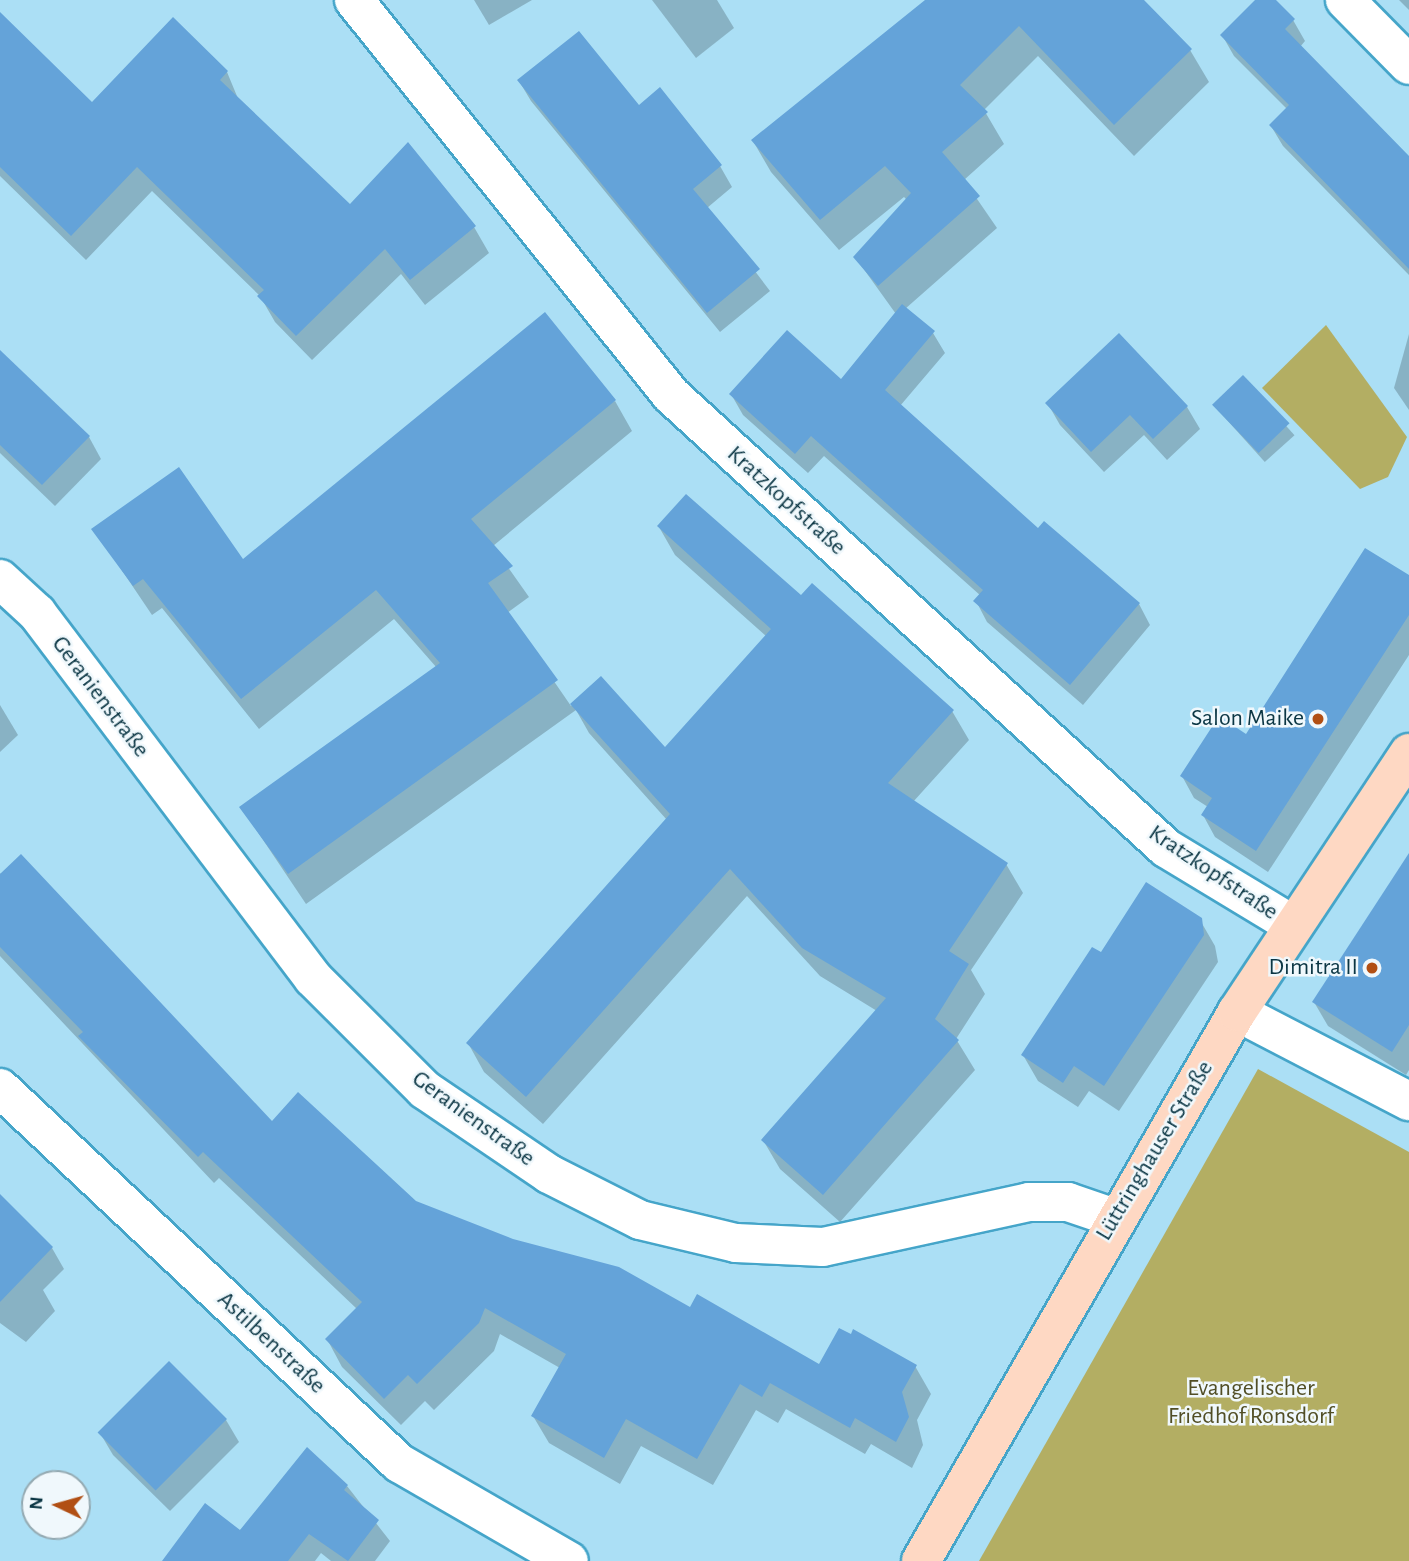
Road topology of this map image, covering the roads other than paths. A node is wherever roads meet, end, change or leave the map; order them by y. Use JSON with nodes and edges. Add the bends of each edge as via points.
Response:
{"nodes":[{"id":1,"x":354,"y":0,"type":"edge"},
{"id":2,"x":1345,"y":0,"type":"edge"},
{"id":3,"x":1409,"y":65,"type":"edge"},
{"id":4,"x":0,"y":579,"type":"edge"},
{"id":5,"x":1409,"y":754,"type":"edge"},
{"id":6,"x":1293,"y":925,"type":"junction"},
{"id":7,"x":1237,"y":1012,"type":"junction"},
{"id":8,"x":0,"y":1088,"type":"edge"},
{"id":9,"x":1409,"y":1101,"type":"edge"},
{"id":10,"x":1115,"y":1218,"type":"junction"},
{"id":11,"x":569,"y":1561,"type":"edge"},
{"id":12,"x":921,"y":1561,"type":"edge"}],
"edges":[{"from":1,"to":6,"type":"street","name":"Kratzkopfstraße","via":[[671,395],[1166,848]]},
{"from":2,"to":3,"type":"street"},
{"from":4,"to":10,"type":"street","name":"Geranienstraße","via":[[37,613],[313,978],[425,1090],[550,1174],[640,1220],[736,1243],[824,1247],[1029,1202],[1068,1202]]},
{"from":5,"to":6,"type":"main road","name":"Lüttringhauser Straße"},
{"from":6,"to":7,"type":"main road","name":"Lüttringhauser Straße"},
{"from":7,"to":9,"type":"street"},
{"from":7,"to":10,"type":"main road","name":"Lüttringhauser Straße"},
{"from":8,"to":11,"type":"street","name":"Astilbenstraße","via":[[399,1463]]},
{"from":10,"to":12,"type":"main road","name":"Lüttringhauser Straße"}]}
